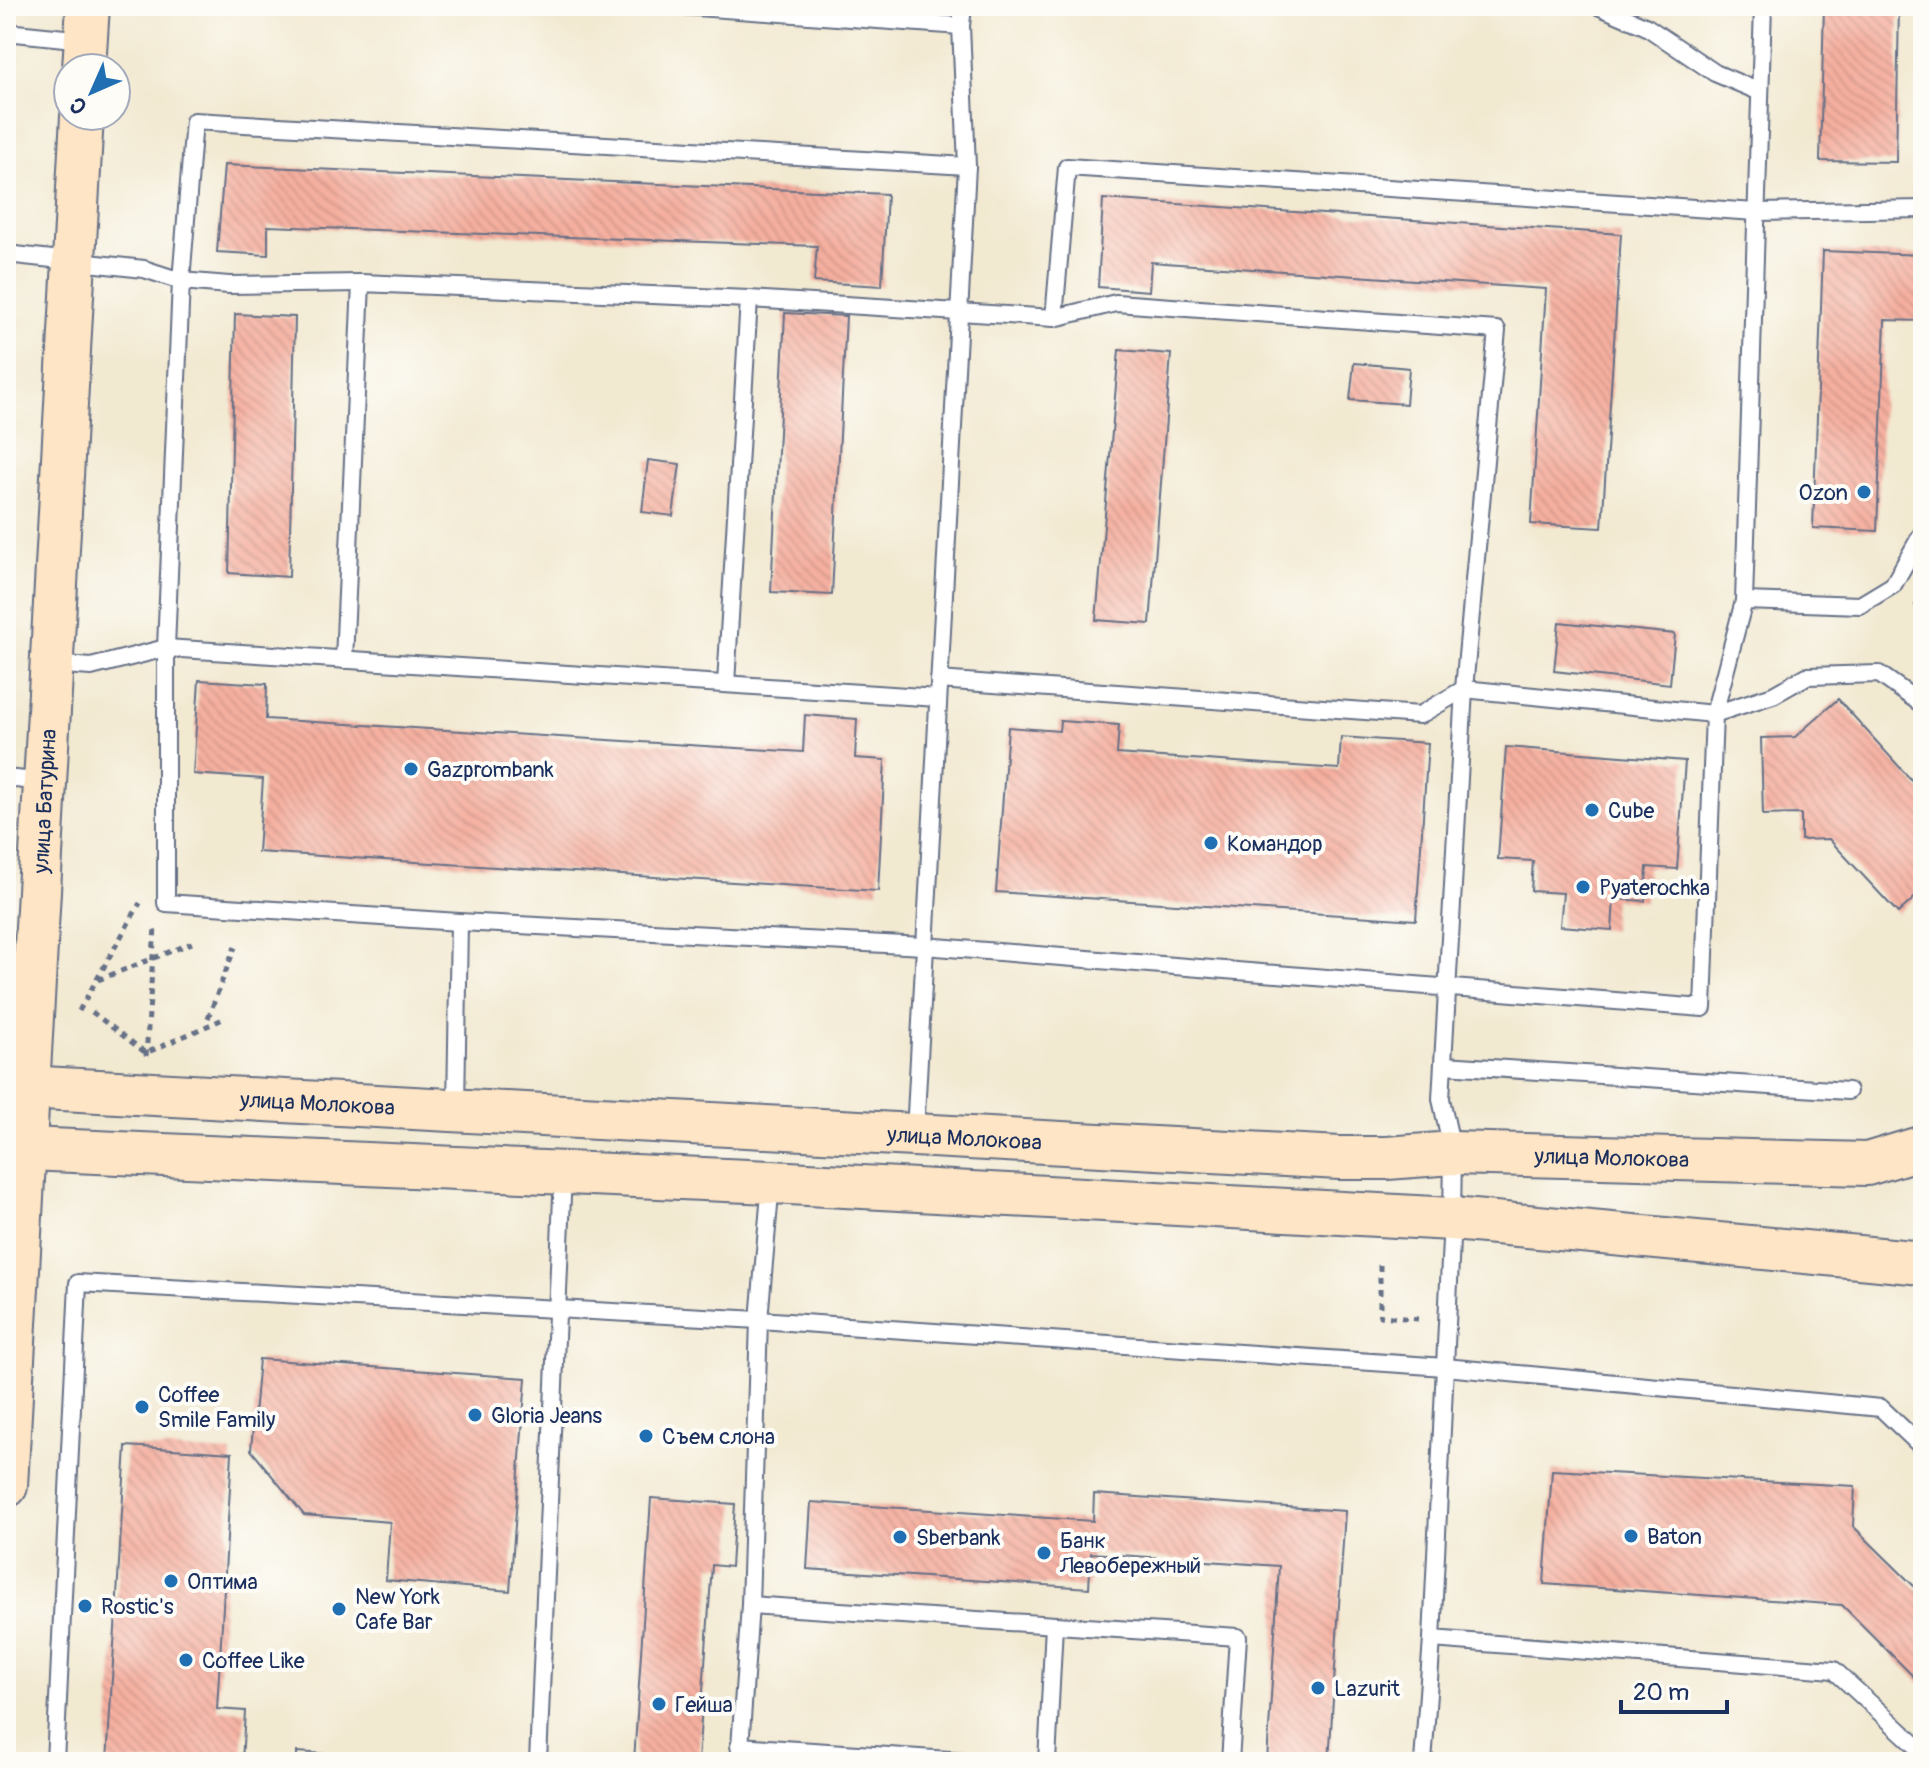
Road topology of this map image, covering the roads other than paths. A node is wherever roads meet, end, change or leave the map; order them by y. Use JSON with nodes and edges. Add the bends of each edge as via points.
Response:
{"nodes":[{"id":1,"x":682,"y":6,"type":"edge"},
{"id":2,"x":963,"y":6,"type":"edge"},
{"id":3,"x":1598,"y":6,"type":"edge"},
{"id":4,"x":1763,"y":6,"type":"edge"},
{"id":5,"x":961,"y":26,"type":"junction"},
{"id":6,"x":6,"y":32,"type":"edge"},
{"id":7,"x":86,"y":38,"type":"edge"},
{"id":8,"x":1760,"y":92,"type":"junction"},
{"id":9,"x":81,"y":132,"type":"edge"},
{"id":10,"x":967,"y":166,"type":"junction"},
{"id":11,"x":1923,"y":209,"type":"edge"},
{"id":12,"x":1756,"y":212,"type":"junction"},
{"id":13,"x":6,"y":254,"type":"edge"},
{"id":14,"x":74,"y":260,"type":"junction"},
{"id":15,"x":181,"y":281,"type":"junction"},
{"id":16,"x":361,"y":283,"type":"junction"},
{"id":17,"x":749,"y":299,"type":"junction"},
{"id":18,"x":959,"y":313,"type":"junction"},
{"id":19,"x":1054,"y":318,"type":"junction"},
{"id":20,"x":1923,"y":532,"type":"edge"},
{"id":21,"x":1744,"y":601,"type":"junction"},
{"id":22,"x":166,"y":648,"type":"junction"},
{"id":23,"x":344,"y":660,"type":"junction"},
{"id":24,"x":52,"y":664,"type":"junction"},
{"id":25,"x":939,"y":680,"type":"junction"},
{"id":26,"x":726,"y":684,"type":"junction"},
{"id":27,"x":1464,"y":689,"type":"junction"},
{"id":28,"x":938,"y":698,"type":"junction"},
{"id":29,"x":1923,"y":705,"type":"edge"},
{"id":30,"x":1714,"y":714,"type":"junction"},
{"id":31,"x":26,"y":780,"type":"edge"},
{"id":32,"x":459,"y":922,"type":"junction"},
{"id":33,"x":924,"y":946,"type":"junction"},
{"id":34,"x":1448,"y":986,"type":"junction"},
{"id":35,"x":1444,"y":1065,"type":"junction"},
{"id":36,"x":17,"y":1087,"type":"edge"},
{"id":37,"x":1848,"y":1091,"type":"dead end"},
{"id":38,"x":456,"y":1109,"type":"junction"},
{"id":39,"x":915,"y":1133,"type":"junction"},
{"id":40,"x":1923,"y":1147,"type":"edge"},
{"id":41,"x":15,"y":1148,"type":"edge"},
{"id":42,"x":1453,"y":1153,"type":"junction"},
{"id":43,"x":1340,"y":1158,"type":"junction"},
{"id":44,"x":563,"y":1173,"type":"junction"},
{"id":45,"x":771,"y":1182,"type":"junction"},
{"id":46,"x":1319,"y":1213,"type":"junction"},
{"id":47,"x":1452,"y":1219,"type":"junction"},
{"id":48,"x":1923,"y":1263,"type":"edge"},
{"id":49,"x":555,"y":1309,"type":"junction"},
{"id":50,"x":759,"y":1320,"type":"junction"},
{"id":51,"x":1445,"y":1367,"type":"junction"},
{"id":52,"x":1923,"y":1448,"type":"edge"},
{"id":53,"x":6,"y":1486,"type":"edge"},
{"id":54,"x":750,"y":1605,"type":"junction"},
{"id":55,"x":1054,"y":1625,"type":"junction"},
{"id":56,"x":1432,"y":1639,"type":"junction"},
{"id":57,"x":1923,"y":1752,"type":"edge"},
{"id":58,"x":739,"y":1754,"type":"edge"},
{"id":59,"x":55,"y":1762,"type":"edge"},
{"id":60,"x":538,"y":1762,"type":"edge"},
{"id":61,"x":980,"y":1762,"type":"edge"},
{"id":62,"x":1047,"y":1762,"type":"edge"},
{"id":63,"x":1230,"y":1762,"type":"edge"},
{"id":64,"x":1423,"y":1762,"type":"edge"}],
"edges":[{"from":1,"to":5,"type":"lane"},
{"from":2,"to":5,"type":"lane"},
{"from":3,"to":8,"type":"lane","via":[[1647,27],[1715,73]]},
{"from":4,"to":8,"type":"lane"},
{"from":5,"to":10,"type":"lane"},
{"from":6,"to":7,"type":"lane"},
{"from":8,"to":12,"type":"lane"},
{"from":9,"to":14,"type":"main road","name":"улица Батурина"},
{"from":10,"to":15,"type":"lane","via":[[194,121]]},
{"from":10,"to":18,"type":"lane"},
{"from":11,"to":12,"type":"lane"},
{"from":12,"to":19,"type":"lane","via":[[1067,167]]},
{"from":12,"to":21,"type":"lane"},
{"from":13,"to":14,"type":"lane"},
{"from":14,"to":15,"type":"lane","via":[[144,269]]},
{"from":14,"to":24,"type":"main road","name":"улица Батурина"},
{"from":15,"to":16,"type":"lane"},
{"from":15,"to":22,"type":"lane"},
{"from":16,"to":17,"type":"lane"},
{"from":16,"to":23,"type":"lane"},
{"from":17,"to":18,"type":"lane"},
{"from":17,"to":26,"type":"lane"},
{"from":18,"to":19,"type":"lane"},
{"from":18,"to":25,"type":"lane"},
{"from":19,"to":27,"type":"lane","via":[[1116,303],[1497,330]]},
{"from":20,"to":21,"type":"lane","via":[[1893,585],[1860,605]]},
{"from":21,"to":30,"type":"lane"},
{"from":22,"to":23,"type":"lane"},
{"from":22,"to":24,"type":"lane","via":[[91,667]]},
{"from":22,"to":32,"type":"lane","via":[[166,903]]},
{"from":23,"to":26,"type":"lane"},
{"from":24,"to":31,"type":"main road","name":"улица Батурина"},
{"from":25,"to":27,"type":"lane","via":[[1420,715]]},
{"from":25,"to":28,"type":"lane"},
{"from":26,"to":28,"type":"lane"},
{"from":27,"to":30,"type":"lane"},
{"from":27,"to":34,"type":"lane"},
{"from":28,"to":33,"type":"lane"},
{"from":29,"to":30,"type":"lane","via":[[1879,674],[1807,676],[1773,695]]},
{"from":30,"to":34,"type":"lane","via":[[1703,1008]]},
{"from":31,"to":36,"type":"main road","name":"улица Батурина"},
{"from":32,"to":33,"type":"lane"},
{"from":32,"to":38,"type":"lane"},
{"from":33,"to":34,"type":"lane"},
{"from":33,"to":39,"type":"lane"},
{"from":34,"to":35,"type":"lane"},
{"from":35,"to":37,"type":"lane"},
{"from":35,"to":42,"type":"lane","via":[[1441,1099]]},
{"from":36,"to":38,"type":"main road","name":"улица Молокова"},
{"from":36,"to":41,"type":"main road","name":"улица Батурина"},
{"from":38,"to":39,"type":"main road","name":"улица Молокова"},
{"from":39,"to":43,"type":"main road","name":"улица Молокова"},
{"from":40,"to":42,"type":"main road","name":"улица Молокова","via":[[1867,1164]]},
{"from":41,"to":44,"type":"main road"},
{"from":41,"to":53,"type":"main road","name":"улица Батурина","via":[[21,1246]]},
{"from":42,"to":43,"type":"main road","name":"улица Молокова"},
{"from":42,"to":47,"type":"lane"},
{"from":43,"to":46,"type":"main road","via":[[1350,1180]]},
{"from":44,"to":45,"type":"main road"},
{"from":44,"to":49,"type":"lane"},
{"from":45,"to":46,"type":"main road"},
{"from":45,"to":50,"type":"lane"},
{"from":46,"to":47,"type":"main road"},
{"from":47,"to":48,"type":"main road"},
{"from":47,"to":51,"type":"lane"},
{"from":49,"to":50,"type":"lane"},
{"from":49,"to":59,"type":"lane","via":[[78,1283]]},
{"from":49,"to":60,"type":"lane"},
{"from":50,"to":51,"type":"lane"},
{"from":50,"to":54,"type":"lane"},
{"from":51,"to":52,"type":"lane","via":[[1881,1408]]},
{"from":51,"to":56,"type":"lane"},
{"from":54,"to":55,"type":"lane"},
{"from":54,"to":58,"type":"lane"},
{"from":55,"to":62,"type":"lane"},
{"from":55,"to":63,"type":"lane","via":[[1238,1637]]},
{"from":56,"to":57,"type":"lane","via":[[1834,1670]]},
{"from":56,"to":64,"type":"lane"},
{"from":58,"to":61,"type":"lane"}]}
